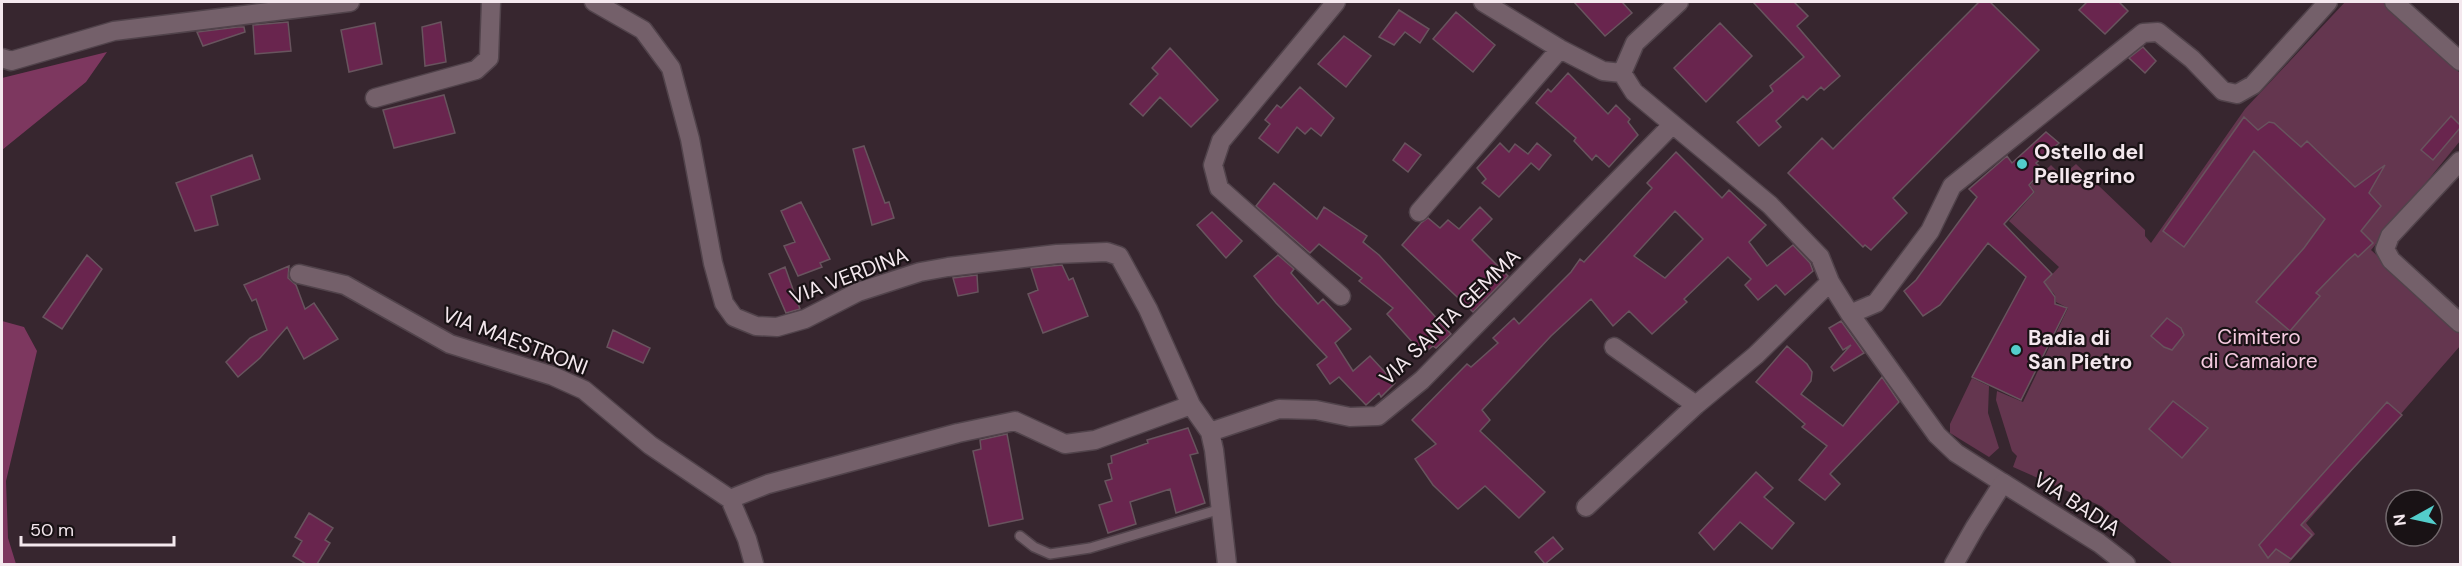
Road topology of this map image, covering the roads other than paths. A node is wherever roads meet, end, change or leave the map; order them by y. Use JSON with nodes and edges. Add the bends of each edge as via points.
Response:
{"nodes":[{"id":1,"x":350,"y":2,"type":"edge"},
{"id":2,"x":491,"y":2,"type":"edge"},
{"id":3,"x":594,"y":2,"type":"edge"},
{"id":4,"x":1336,"y":2,"type":"edge"},
{"id":5,"x":1483,"y":2,"type":"edge"},
{"id":6,"x":1679,"y":2,"type":"edge"},
{"id":7,"x":2328,"y":2,"type":"edge"},
{"id":8,"x":2394,"y":2,"type":"edge"},
{"id":9,"x":1560,"y":49,"type":"junction"},
{"id":10,"x":2,"y":58,"type":"edge"},
{"id":11,"x":2460,"y":61,"type":"edge"},
{"id":12,"x":1622,"y":73,"type":"junction"},
{"id":13,"x":375,"y":98,"type":"dead end"},
{"id":14,"x":1672,"y":125,"type":"junction"},
{"id":15,"x":2460,"y":160,"type":"edge"},
{"id":16,"x":1419,"y":212,"type":"dead end"},
{"id":17,"x":299,"y":274,"type":"dead end"},
{"id":18,"x":1830,"y":282,"type":"junction"},
{"id":19,"x":1341,"y":296,"type":"dead end"},
{"id":20,"x":1850,"y":314,"type":"junction"},
{"id":21,"x":2460,"y":323,"type":"edge"},
{"id":22,"x":1614,"y":347,"type":"dead end"},
{"id":23,"x":1191,"y":405,"type":"junction"},
{"id":24,"x":1696,"y":405,"type":"junction"},
{"id":25,"x":1210,"y":432,"type":"junction"},
{"id":26,"x":2003,"y":483,"type":"junction"},
{"id":27,"x":730,"y":498,"type":"junction"},
{"id":28,"x":1586,"y":507,"type":"dead end"},
{"id":29,"x":1221,"y":508,"type":"junction"},
{"id":30,"x":1020,"y":536,"type":"dead end"},
{"id":31,"x":754,"y":564,"type":"edge"},
{"id":32,"x":1227,"y":564,"type":"edge"},
{"id":33,"x":1954,"y":564,"type":"edge"},
{"id":34,"x":2126,"y":564,"type":"edge"}],
"edges":[{"from":1,"to":10,"type":"street","via":[[114,31],[11,60]]},
{"from":2,"to":13,"type":"street","via":[[489,58],[476,70]]},
{"from":3,"to":23,"type":"street","name":"VIA VERDINA","via":[[643,30],[671,68],[690,140],[713,263],[724,303],[734,316],[756,326],[777,327],[805,319],[858,292],[920,272],[1057,254],[1107,252],[1119,256],[1148,309]]},
{"from":4,"to":19,"type":"street","via":[[1221,141],[1213,165],[1219,188]]},
{"from":5,"to":9,"type":"street"},
{"from":6,"to":12,"type":"street","via":[[1635,43]]},
{"from":7,"to":20,"type":"street","via":[[2253,85],[2237,94],[2223,91],[2158,32],[2143,33],[1952,186],[1930,231],[1876,303]]},
{"from":8,"to":11,"type":"street"},
{"from":9,"to":12,"type":"street","via":[[1603,71]]},
{"from":9,"to":16,"type":"street"},
{"from":12,"to":14,"type":"street","name":"VIA BADIA","via":[[1634,92]]},
{"from":14,"to":18,"type":"street","name":"VIA BADIA","via":[[1770,205],[1820,257]]},
{"from":14,"to":25,"type":"street","name":"VIA SANTA GEMMA","via":[[1422,380],[1378,416],[1279,409]]},
{"from":15,"to":21,"type":"street","via":[[2390,236],[2385,249],[2391,260]]},
{"from":17,"to":27,"type":"street","name":"VIA MAESTRONI","via":[[345,285],[450,344],[553,376],[584,390],[650,445]]},
{"from":18,"to":20,"type":"street","name":"VIA BADIA"},
{"from":18,"to":24,"type":"street","via":[[1756,355]]},
{"from":20,"to":26,"type":"street","name":"VIA BADIA","via":[[1937,435],[1956,453]]},
{"from":22,"to":24,"type":"street"},
{"from":23,"to":25,"type":"street","name":"VIA VERDINA"},
{"from":23,"to":27,"type":"street","via":[[1095,440],[1065,444],[1015,421],[768,484]]},
{"from":24,"to":28,"type":"street"},
{"from":25,"to":29,"type":"street","name":"VIA VERDINA"},
{"from":26,"to":33,"type":"street"},
{"from":26,"to":34,"type":"street","name":"VIA BADIA"},
{"from":27,"to":31,"type":"street"},
{"from":29,"to":30,"type":"lane","via":[[1090,548],[1050,554],[1034,548]]},
{"from":29,"to":32,"type":"street","name":"VIA VERDINA"}]}
